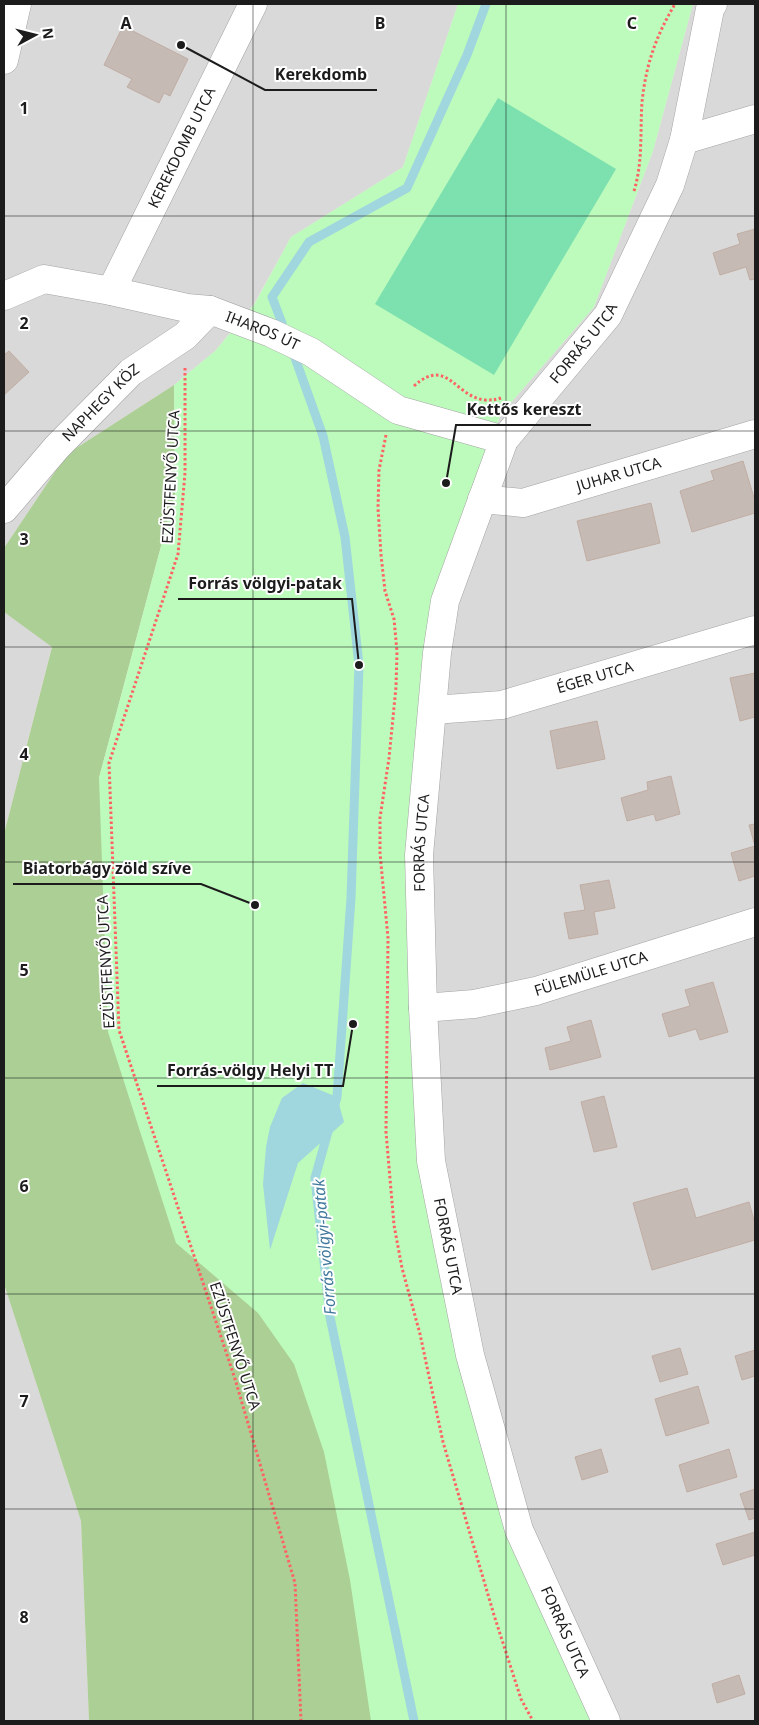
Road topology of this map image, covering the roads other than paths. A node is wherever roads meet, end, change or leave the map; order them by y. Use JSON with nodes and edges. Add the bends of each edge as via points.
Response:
{"nodes":[{"id":1,"x":17,"y":4,"type":"edge"},
{"id":2,"x":253,"y":4,"type":"edge"},
{"id":3,"x":713,"y":4,"type":"edge"},
{"id":4,"x":4,"y":60,"type":"edge"},
{"id":5,"x":755,"y":119,"type":"edge"},
{"id":6,"x":684,"y":140,"type":"junction"},
{"id":7,"x":111,"y":291,"type":"junction"},
{"id":8,"x":4,"y":296,"type":"edge"},
{"id":9,"x":210,"y":310,"type":"junction"},
{"id":10,"x":755,"y":434,"type":"edge"},
{"id":11,"x":504,"y":440,"type":"junction"},
{"id":12,"x":482,"y":499,"type":"junction"},
{"id":13,"x":4,"y":509,"type":"edge"},
{"id":14,"x":755,"y":630,"type":"edge"},
{"id":15,"x":433,"y":710,"type":"junction"},
{"id":16,"x":755,"y":922,"type":"edge"},
{"id":17,"x":423,"y":1008,"type":"junction"},
{"id":18,"x":606,"y":1721,"type":"edge"}],
"edges":[{"from":1,"to":4,"type":"street"},
{"from":2,"to":7,"type":"street","name":"KEREKDOMB UTCA"},
{"from":3,"to":6,"type":"street","name":"FORRÁS UTCA"},
{"from":5,"to":6,"type":"street"},
{"from":6,"to":11,"type":"street","name":"FORRÁS UTCA","via":[[670,185],[608,315]]},
{"from":7,"to":8,"type":"street","name":"IHAROS ÚT","via":[[44,279]]},
{"from":7,"to":9,"type":"street","name":"IHAROS ÚT"},
{"from":9,"to":11,"type":"street","name":"IHAROS ÚT","via":[[310,352],[398,410]]},
{"from":9,"to":13,"type":"street","name":"NAPHEGY KÖZ","via":[[185,336],[131,372],[57,447]]},
{"from":10,"to":12,"type":"street","name":"JUHAR UTCA","via":[[523,503]]},
{"from":11,"to":12,"type":"street","name":"FORRÁS UTCA"},
{"from":12,"to":15,"type":"street","name":"FORRÁS UTCA","via":[[445,601]]},
{"from":14,"to":15,"type":"street","name":"ÉGER UTCA","via":[[502,706]]},
{"from":15,"to":17,"type":"street","name":"FORRÁS UTCA","via":[[419,855]]},
{"from":16,"to":17,"type":"street","name":"FÜLEMÜLE UTCA","via":[[536,991],[474,1004]]},
{"from":17,"to":18,"type":"street","name":"FORRÁS UTCA","via":[[431,1161],[470,1355],[519,1530]]}]}
